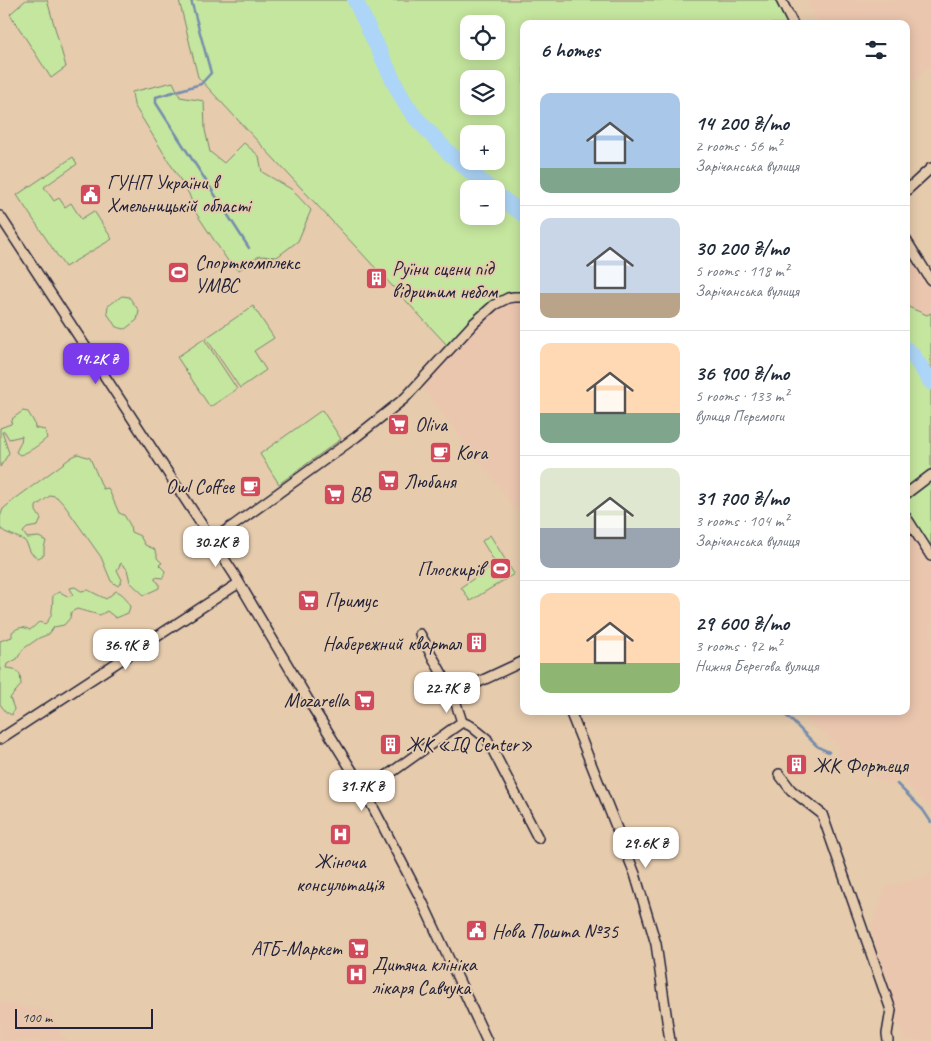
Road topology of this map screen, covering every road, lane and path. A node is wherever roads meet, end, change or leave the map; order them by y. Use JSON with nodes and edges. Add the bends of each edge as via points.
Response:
{"nodes":[{"id":1,"x":781,"y":0,"type":"edge"},
{"id":2,"x":791,"y":20,"type":"edge"},
{"id":3,"x":931,"y":168,"type":"edge"},
{"id":4,"x":910,"y":187,"type":"edge"},
{"id":5,"x":0,"y":216,"type":"edge"},
{"id":6,"x":910,"y":246,"type":"edge"},
{"id":7,"x":931,"y":280,"type":"edge"},
{"id":8,"x":520,"y":297,"type":"edge"},
{"id":9,"x":931,"y":475,"type":"edge"},
{"id":10,"x":910,"y":491,"type":"edge"},
{"id":11,"x":910,"y":523,"type":"edge"},
{"id":12,"x":212,"y":540,"type":"junction"},
{"id":13,"x":931,"y":556,"type":"edge"},
{"id":14,"x":239,"y":583,"type":"junction"},
{"id":15,"x":420,"y":634,"type":"dead end"},
{"id":16,"x":520,"y":663,"type":"edge"},
{"id":17,"x":453,"y":694,"type":"junction"},
{"id":18,"x":572,"y":715,"type":"edge"},
{"id":19,"x":462,"y":722,"type":"junction"},
{"id":20,"x":0,"y":739,"type":"edge"},
{"id":21,"x":778,"y":774,"type":"dead end"},
{"id":22,"x":364,"y":790,"type":"junction"},
{"id":23,"x":538,"y":838,"type":"dead end"},
{"id":24,"x":486,"y":1041,"type":"edge"},
{"id":25,"x":670,"y":1041,"type":"edge"},
{"id":26,"x":888,"y":1041,"type":"edge"}],
"edges":[{"from":1,"to":2,"type":"street"},
{"from":3,"to":4,"type":"street"},
{"from":5,"to":12,"type":"street"},
{"from":6,"to":7,"type":"street"},
{"from":8,"to":12,"type":"street","via":[[494,305],[406,398]]},
{"from":9,"to":10,"type":"street"},
{"from":11,"to":13,"type":"street"},
{"from":12,"to":14,"type":"street"},
{"from":14,"to":20,"type":"street"},
{"from":14,"to":22,"type":"street"},
{"from":15,"to":17,"type":"street"},
{"from":16,"to":17,"type":"street"},
{"from":17,"to":19,"type":"street"},
{"from":18,"to":25,"type":"street","via":[[635,874],[656,944]]},
{"from":19,"to":22,"type":"street"},
{"from":19,"to":23,"type":"street","via":[[487,739]]},
{"from":21,"to":26,"type":"street","via":[[791,790],[822,814],[892,1010]]},
{"from":22,"to":24,"type":"street","via":[[422,901]]}]}
